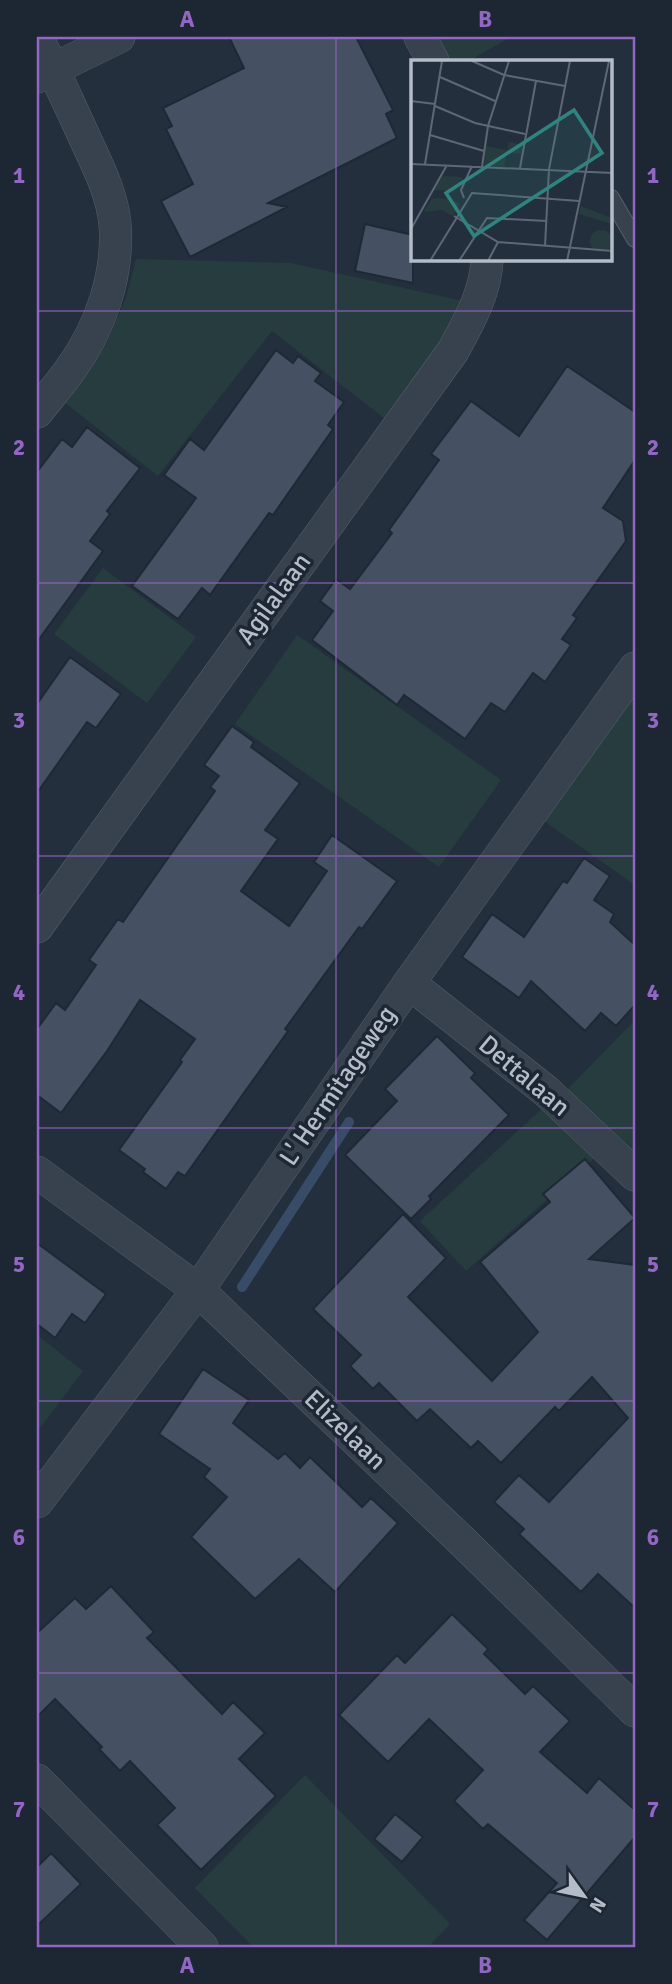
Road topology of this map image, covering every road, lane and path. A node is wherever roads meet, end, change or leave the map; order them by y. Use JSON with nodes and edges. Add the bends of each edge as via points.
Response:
{"nodes":[{"id":1,"x":37,"y":37,"type":"edge"},
{"id":2,"x":119,"y":37,"type":"edge"},
{"id":3,"x":420,"y":37,"type":"edge"},
{"id":4,"x":432,"y":60,"type":"edge"},
{"id":5,"x":45,"y":73,"type":"edge"},
{"id":6,"x":612,"y":200,"type":"edge"},
{"id":7,"x":635,"y":239,"type":"edge"},
{"id":8,"x":487,"y":261,"type":"edge"},
{"id":9,"x":37,"y":412,"type":"edge"},
{"id":10,"x":635,"y":668,"type":"edge"},
{"id":11,"x":37,"y":928,"type":"edge"},
{"id":12,"x":409,"y":983,"type":"junction"},
{"id":13,"x":37,"y":1172,"type":"edge"},
{"id":14,"x":635,"y":1175,"type":"edge"},
{"id":15,"x":198,"y":1290,"type":"junction"},
{"id":16,"x":37,"y":1502,"type":"edge"},
{"id":17,"x":635,"y":1711,"type":"edge"},
{"id":18,"x":37,"y":1780,"type":"edge"},
{"id":19,"x":202,"y":1947,"type":"edge"}],
"edges":[{"from":1,"to":5,"type":"street"},
{"from":2,"to":5,"type":"street"},
{"from":3,"to":4,"type":"street"},
{"from":5,"to":9,"type":"street","via":[[105,181],[116,246],[101,314],[71,369]]},
{"from":6,"to":7,"type":"lane"},
{"from":8,"to":11,"type":"street","name":"Agilalaan","via":[[473,313],[453,351]]},
{"from":10,"to":12,"type":"street","name":"L' Hermitageweg"},
{"from":12,"to":14,"type":"street","name":"Dettalaan","via":[[546,1091]]},
{"from":12,"to":15,"type":"street","name":"L' Hermitageweg"},
{"from":13,"to":15,"type":"street","name":"Elizelaan"},
{"from":15,"to":16,"type":"street","name":"L' Hermitageweg"},
{"from":15,"to":17,"type":"street","name":"Elizelaan"},
{"from":18,"to":19,"type":"street"}]}
